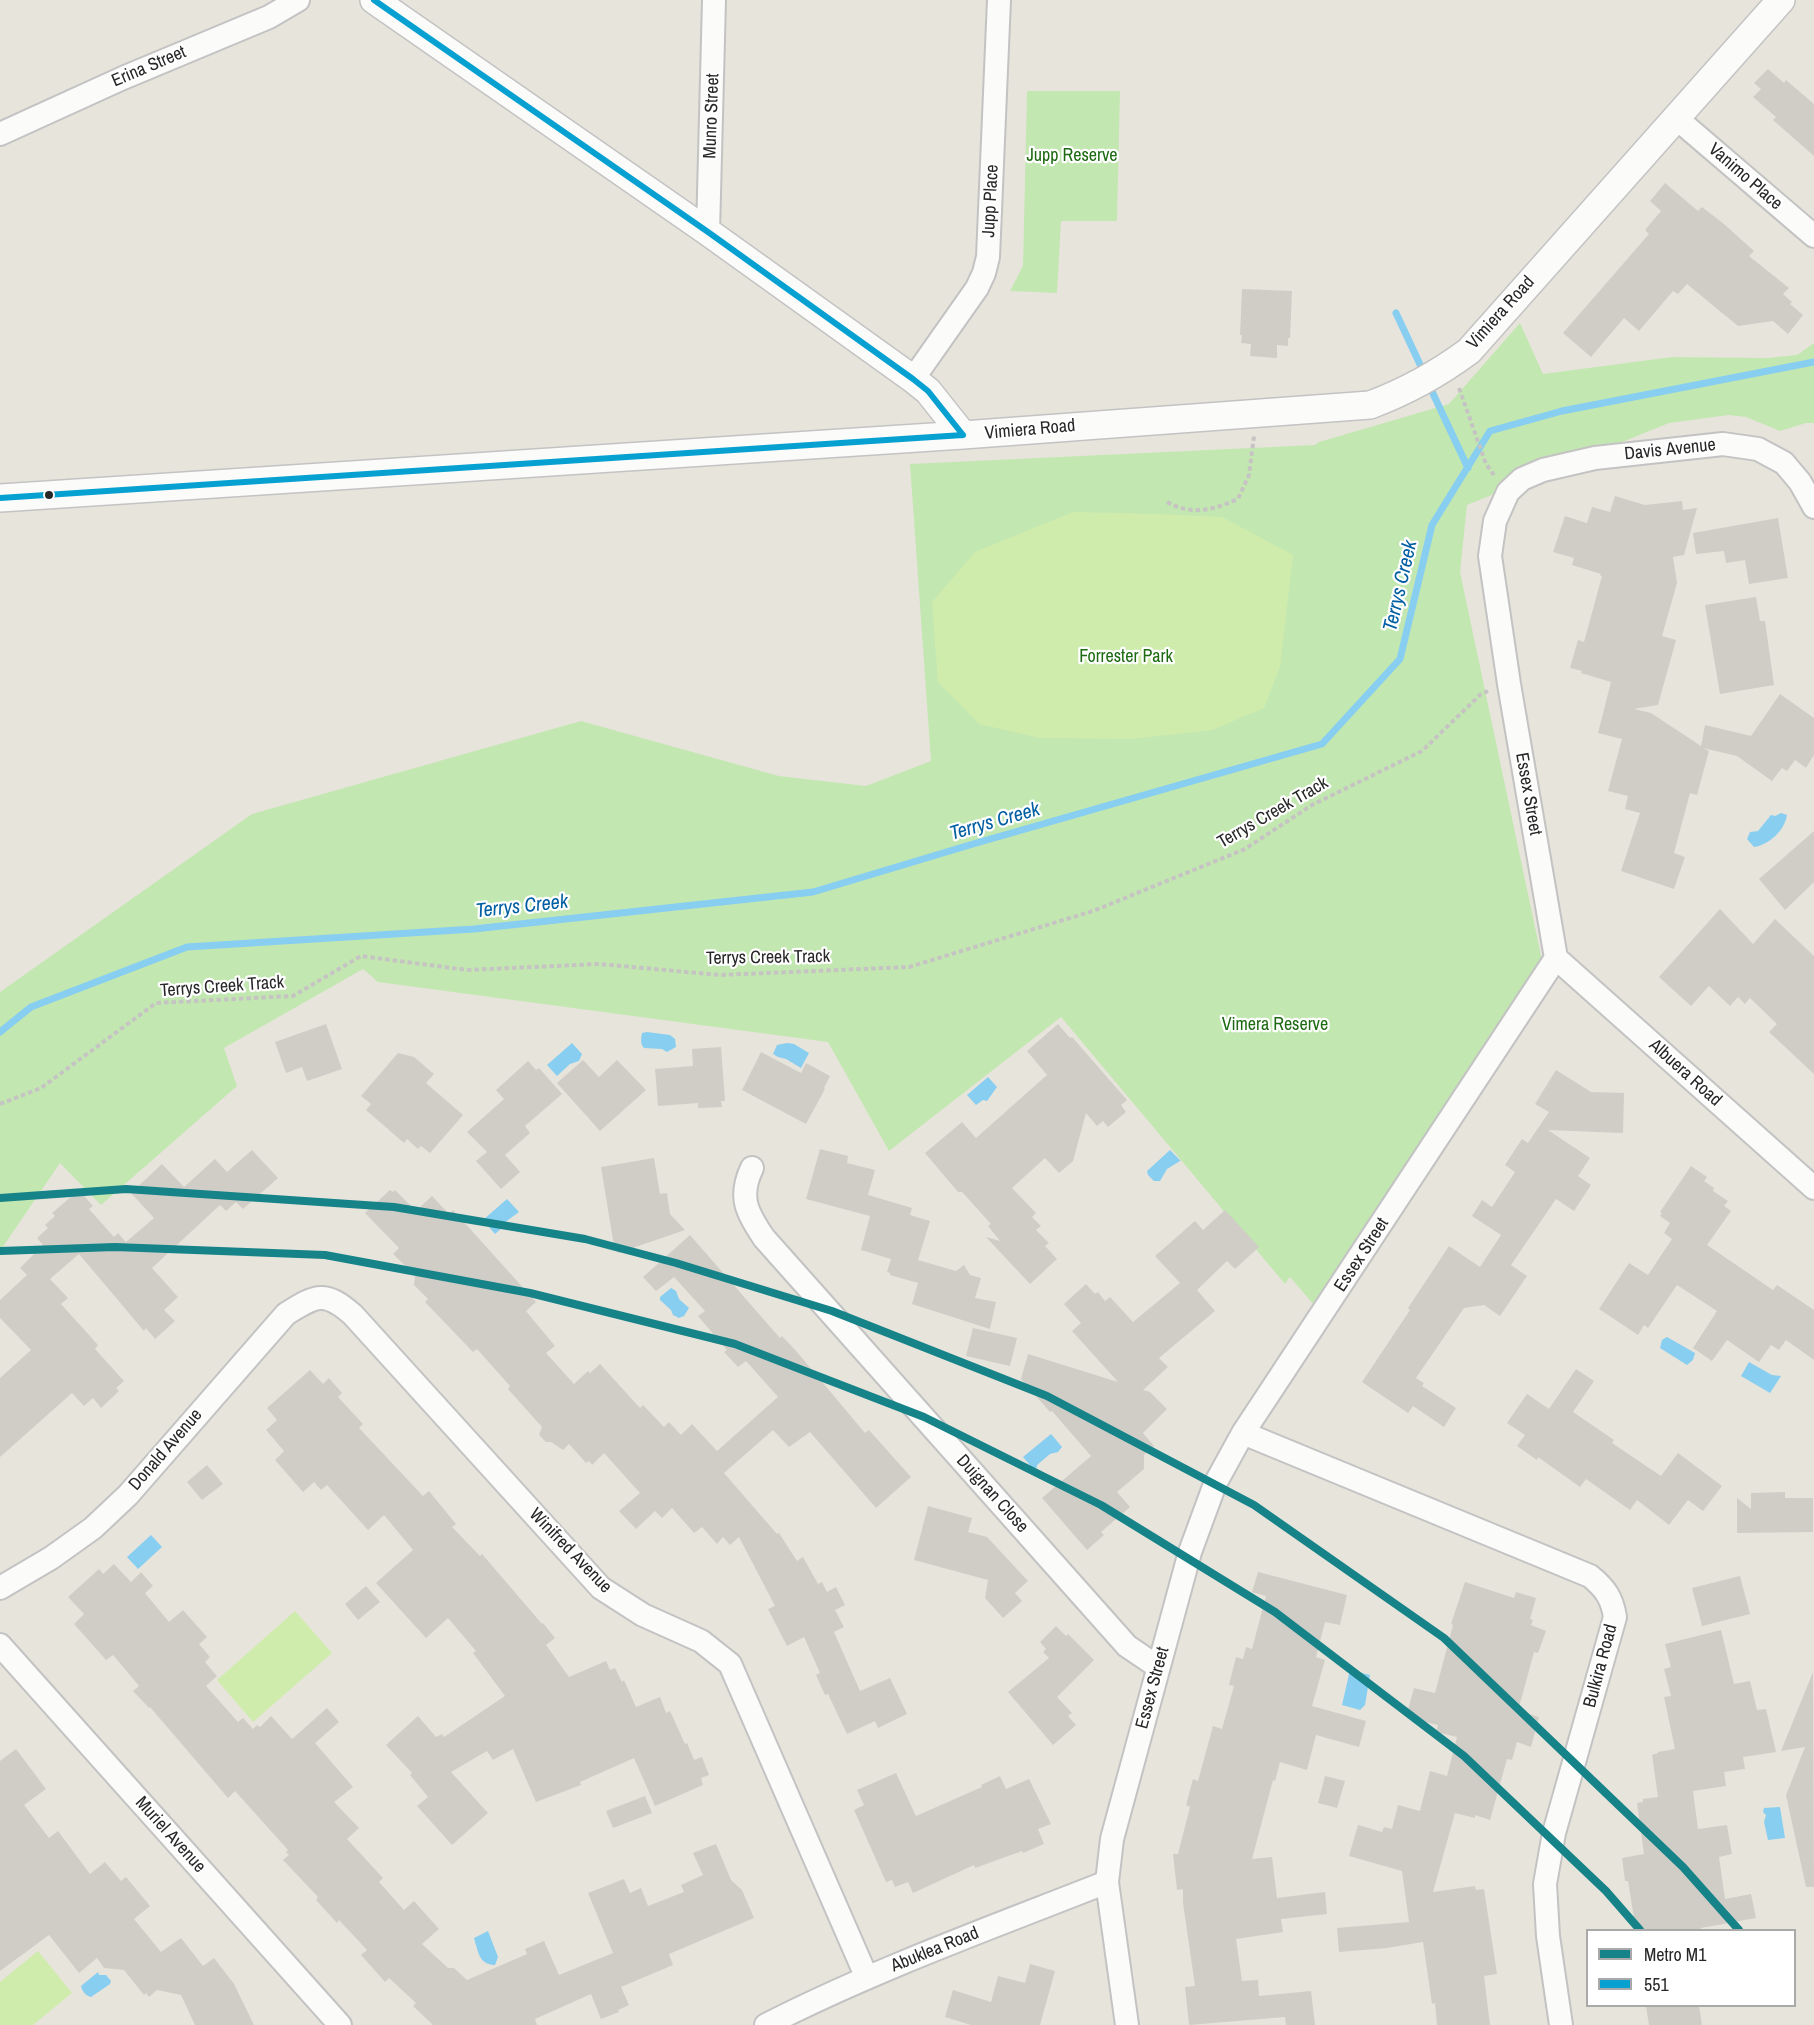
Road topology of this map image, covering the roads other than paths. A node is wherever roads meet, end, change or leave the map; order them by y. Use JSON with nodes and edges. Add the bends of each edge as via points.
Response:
{"nodes":[{"id":1,"x":298,"y":0,"type":"edge"},
{"id":2,"x":374,"y":0,"type":"edge"},
{"id":3,"x":714,"y":0,"type":"edge"},
{"id":4,"x":999,"y":0,"type":"edge"},
{"id":5,"x":1781,"y":0,"type":"edge"},
{"id":6,"x":1675,"y":117,"type":"junction"},
{"id":7,"x":0,"y":134,"type":"edge"},
{"id":8,"x":708,"y":232,"type":"junction"},
{"id":9,"x":1814,"y":236,"type":"edge"},
{"id":10,"x":913,"y":380,"type":"junction"},
{"id":11,"x":963,"y":435,"type":"junction"},
{"id":12,"x":1508,"y":492,"type":"joint"},
{"id":13,"x":0,"y":498,"type":"edge"},
{"id":14,"x":1814,"y":507,"type":"edge"},
{"id":15,"x":1556,"y":958,"type":"junction"},
{"id":16,"x":752,"y":1168,"type":"dead end"},
{"id":17,"x":1814,"y":1188,"type":"edge"},
{"id":18,"x":319,"y":1298,"type":"joint"},
{"id":19,"x":1244,"y":1433,"type":"junction"},
{"id":20,"x":0,"y":1588,"type":"edge"},
{"id":21,"x":0,"y":1646,"type":"edge"},
{"id":22,"x":1158,"y":1667,"type":"junction"},
{"id":23,"x":1107,"y":1882,"type":"junction"},
{"id":24,"x":867,"y":1978,"type":"junction"},
{"id":25,"x":340,"y":2025,"type":"edge"},
{"id":26,"x":766,"y":2025,"type":"edge"},
{"id":27,"x":1127,"y":2025,"type":"edge"},
{"id":28,"x":1561,"y":2025,"type":"edge"}],
"edges":[{"from":1,"to":7,"type":"street","name":"Erina Street","via":[[268,17]]},
{"from":2,"to":8,"type":"street"},
{"from":3,"to":8,"type":"street","name":"Munro Street"},
{"from":4,"to":10,"type":"street","name":"Jupp Place","via":[[990,240],[984,273]]},
{"from":5,"to":6,"type":"street","name":"Vimiera Road"},
{"from":6,"to":9,"type":"street","name":"Vanimo Place"},
{"from":6,"to":11,"type":"street","name":"Vimiera Road","via":[[1469,351],[1409,388],[1370,405]]},
{"from":8,"to":10,"type":"street"},
{"from":10,"to":11,"type":"street","via":[[928,391]]},
{"from":11,"to":13,"type":"street","name":"Vimiera Road"},
{"from":12,"to":14,"type":"street","name":"Davis Avenue","via":[[1522,478],[1595,458],[1723,444],[1758,449],[1784,463]]},
{"from":12,"to":15,"type":"street","name":"Essex Street","via":[[1495,521],[1490,556]]},
{"from":15,"to":17,"type":"street","name":"Albuera Road"},
{"from":15,"to":19,"type":"street","name":"Essex Street"},
{"from":16,"to":22,"type":"street","name":"Duignan Close","via":[[745,1196],[750,1217],[764,1238],[1127,1646]]},
{"from":18,"to":20,"type":"street","name":"Donald Avenue","via":[[304,1302],[278,1322],[128,1495],[93,1528]]},
{"from":18,"to":24,"type":"street","name":"Winifred Avenue","via":[[330,1298],[353,1315],[601,1588],[643,1616],[701,1641],[730,1664]]},
{"from":19,"to":22,"type":"street","name":"Essex Street","via":[[1215,1484],[1201,1520]]},
{"from":19,"to":28,"type":"street","name":"Bulkira Road","via":[[1590,1576],[1604,1586],[1612,1600],[1615,1617],[1554,1833],[1545,1884]]},
{"from":21,"to":25,"type":"street","name":"Muriel Avenue"},
{"from":22,"to":23,"type":"street","name":"Essex Street","via":[[1112,1839]]},
{"from":23,"to":24,"type":"street","name":"Abuklea Road"},
{"from":23,"to":27,"type":"street","name":"Essex Street"},
{"from":24,"to":26,"type":"street","name":"Abuklea Road"}]}
